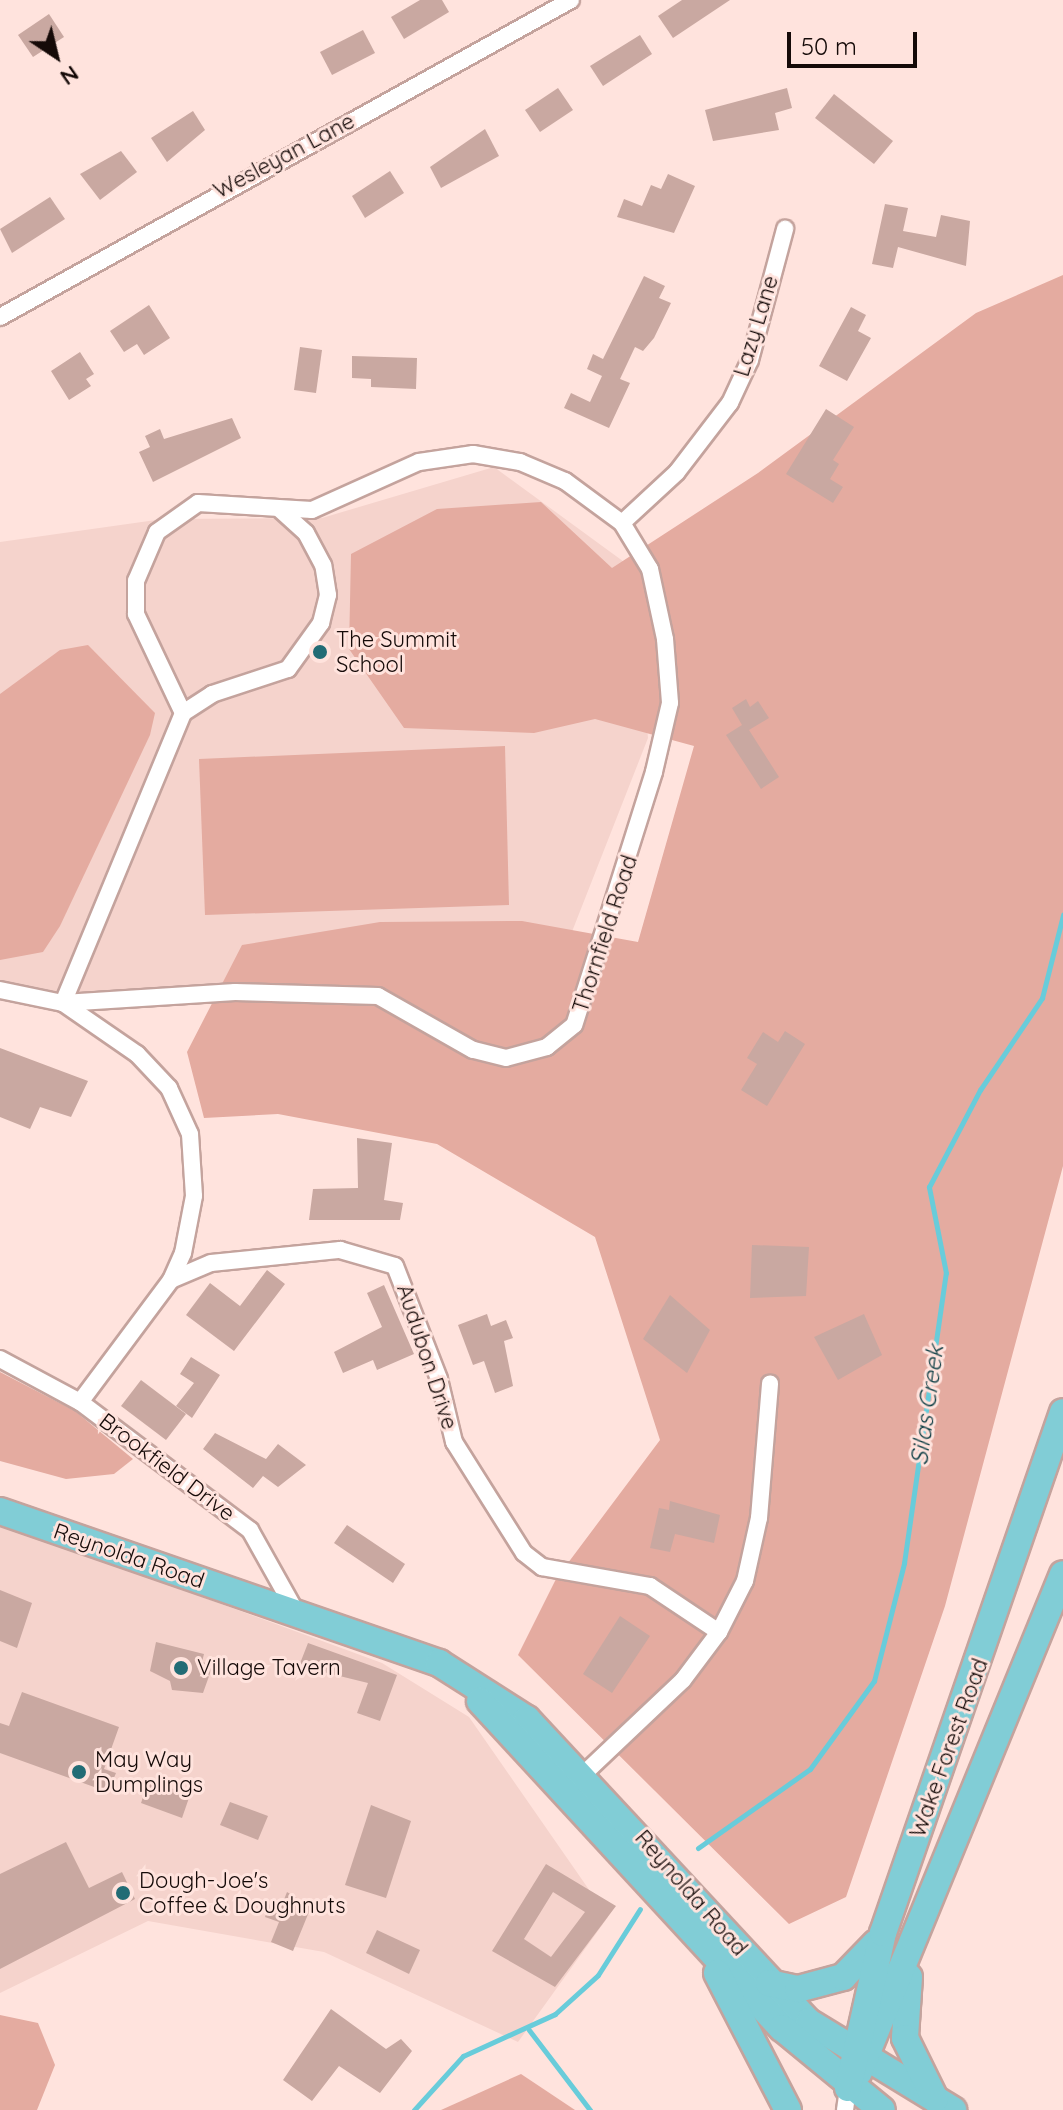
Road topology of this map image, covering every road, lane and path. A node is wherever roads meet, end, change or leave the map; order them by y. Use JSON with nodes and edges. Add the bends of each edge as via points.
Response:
{"nodes":[{"id":1,"x":571,"y":0,"type":"edge"},
{"id":2,"x":785,"y":229,"type":"dead end"},
{"id":3,"x":0,"y":317,"type":"edge"},
{"id":4,"x":279,"y":509,"type":"junction"},
{"id":5,"x":622,"y":523,"type":"junction"},
{"id":6,"x":183,"y":713,"type":"junction"},
{"id":7,"x":0,"y":990,"type":"edge"},
{"id":8,"x":63,"y":1003,"type":"junction"},
{"id":9,"x":171,"y":1280,"type":"junction"},
{"id":10,"x":0,"y":1359,"type":"edge"},
{"id":11,"x":770,"y":1383,"type":"dead end"},
{"id":12,"x":80,"y":1402,"type":"junction"},
{"id":13,"x":1063,"y":1412,"type":"edge"},
{"id":14,"x":0,"y":1511,"type":"edge"},
{"id":15,"x":1063,"y":1574,"type":"edge"},
{"id":16,"x":296,"y":1612,"type":"junction"},
{"id":17,"x":719,"y":1632,"type":"junction"},
{"id":18,"x":575,"y":1782,"type":"junction"},
{"id":19,"x":883,"y":1933,"type":"junction"},
{"id":20,"x":698,"y":1938,"type":"junction"},
{"id":21,"x":911,"y":1952,"type":"junction"},
{"id":22,"x":769,"y":1983,"type":"junction"},
{"id":23,"x":860,"y":2054,"type":"junction"},
{"id":24,"x":846,"y":2099,"type":"edge"},
{"id":25,"x":945,"y":2106,"type":"edge"},
{"id":26,"x":788,"y":2110,"type":"edge"},
{"id":27,"x":882,"y":2110,"type":"edge"}],
"edges":[{"from":1,"to":3,"type":"street","name":"Wesleyan Lane"},
{"from":2,"to":5,"type":"street","name":"Lazy Lane","via":[[750,360],[730,403],[677,472]]},
{"from":4,"to":5,"type":"street","name":"Thornfield Road","via":[[326,507],[419,462],[473,454],[520,462],[565,481]]},
{"from":4,"to":6,"type":"street","via":[[319,553],[328,595],[321,623],[288,669],[212,694]]},
{"from":4,"to":6,"type":"street","name":"Thornfield Road","via":[[198,503],[165,523],[144,555],[136,614]]},
{"from":5,"to":8,"type":"street","name":"Thornfield Road","via":[[650,569],[670,703],[592,987],[567,1035],[521,1056],[497,1057],[394,999],[322,992]]},
{"from":6,"to":8,"type":"street"},
{"from":7,"to":8,"type":"street"},
{"from":8,"to":9,"type":"street","via":[[151,1066],[184,1118],[194,1206]]},
{"from":9,"to":12,"type":"street"},
{"from":9,"to":17,"type":"street","name":"Audubon Drive","via":[[211,1263],[340,1250],[377,1255],[403,1279],[454,1442],[524,1553],[542,1567],[650,1586]]},
{"from":10,"to":12,"type":"street","name":"Brookfield Drive"},
{"from":11,"to":17,"type":"street","via":[[759,1518],[745,1581]]},
{"from":12,"to":16,"type":"street","name":"Brookfield Drive","via":[[250,1530]]},
{"from":13,"to":19,"type":"main road","name":"Wake Forest Road"},
{"from":14,"to":16,"type":"main road","name":"Reynolda Road"},
{"from":15,"to":21,"type":"main road","name":"Wake Forest Road"},
{"from":16,"to":18,"type":"main road","name":"Reynolda Road","via":[[439,1663],[527,1719]]},
{"from":17,"to":18,"type":"street","via":[[683,1680]]},
{"from":18,"to":20,"type":"main road","name":"Reynolda Road"},
{"from":18,"to":22,"type":"main road","name":"Reynolda Road"},
{"from":19,"to":22,"type":"main road","via":[[843,1977],[798,1989]]},
{"from":19,"to":23,"type":"main road","name":"Wake Forest Road"},
{"from":20,"to":24,"type":"main road","name":"Reynolda Road"},
{"from":20,"to":26,"type":"main road"},
{"from":21,"to":23,"type":"main road","name":"Wake Forest Road"},
{"from":21,"to":25,"type":"main road","via":[[905,2038]]},
{"from":22,"to":23,"type":"main road","name":"Reynolda Road","via":[[809,2022]]},
{"from":23,"to":24,"type":"main road","name":"Wake Forest Road"},
{"from":23,"to":25,"type":"main road","name":"Reynolda Road"},
{"from":24,"to":27,"type":"main road","name":"Reynolda Road"}]}
